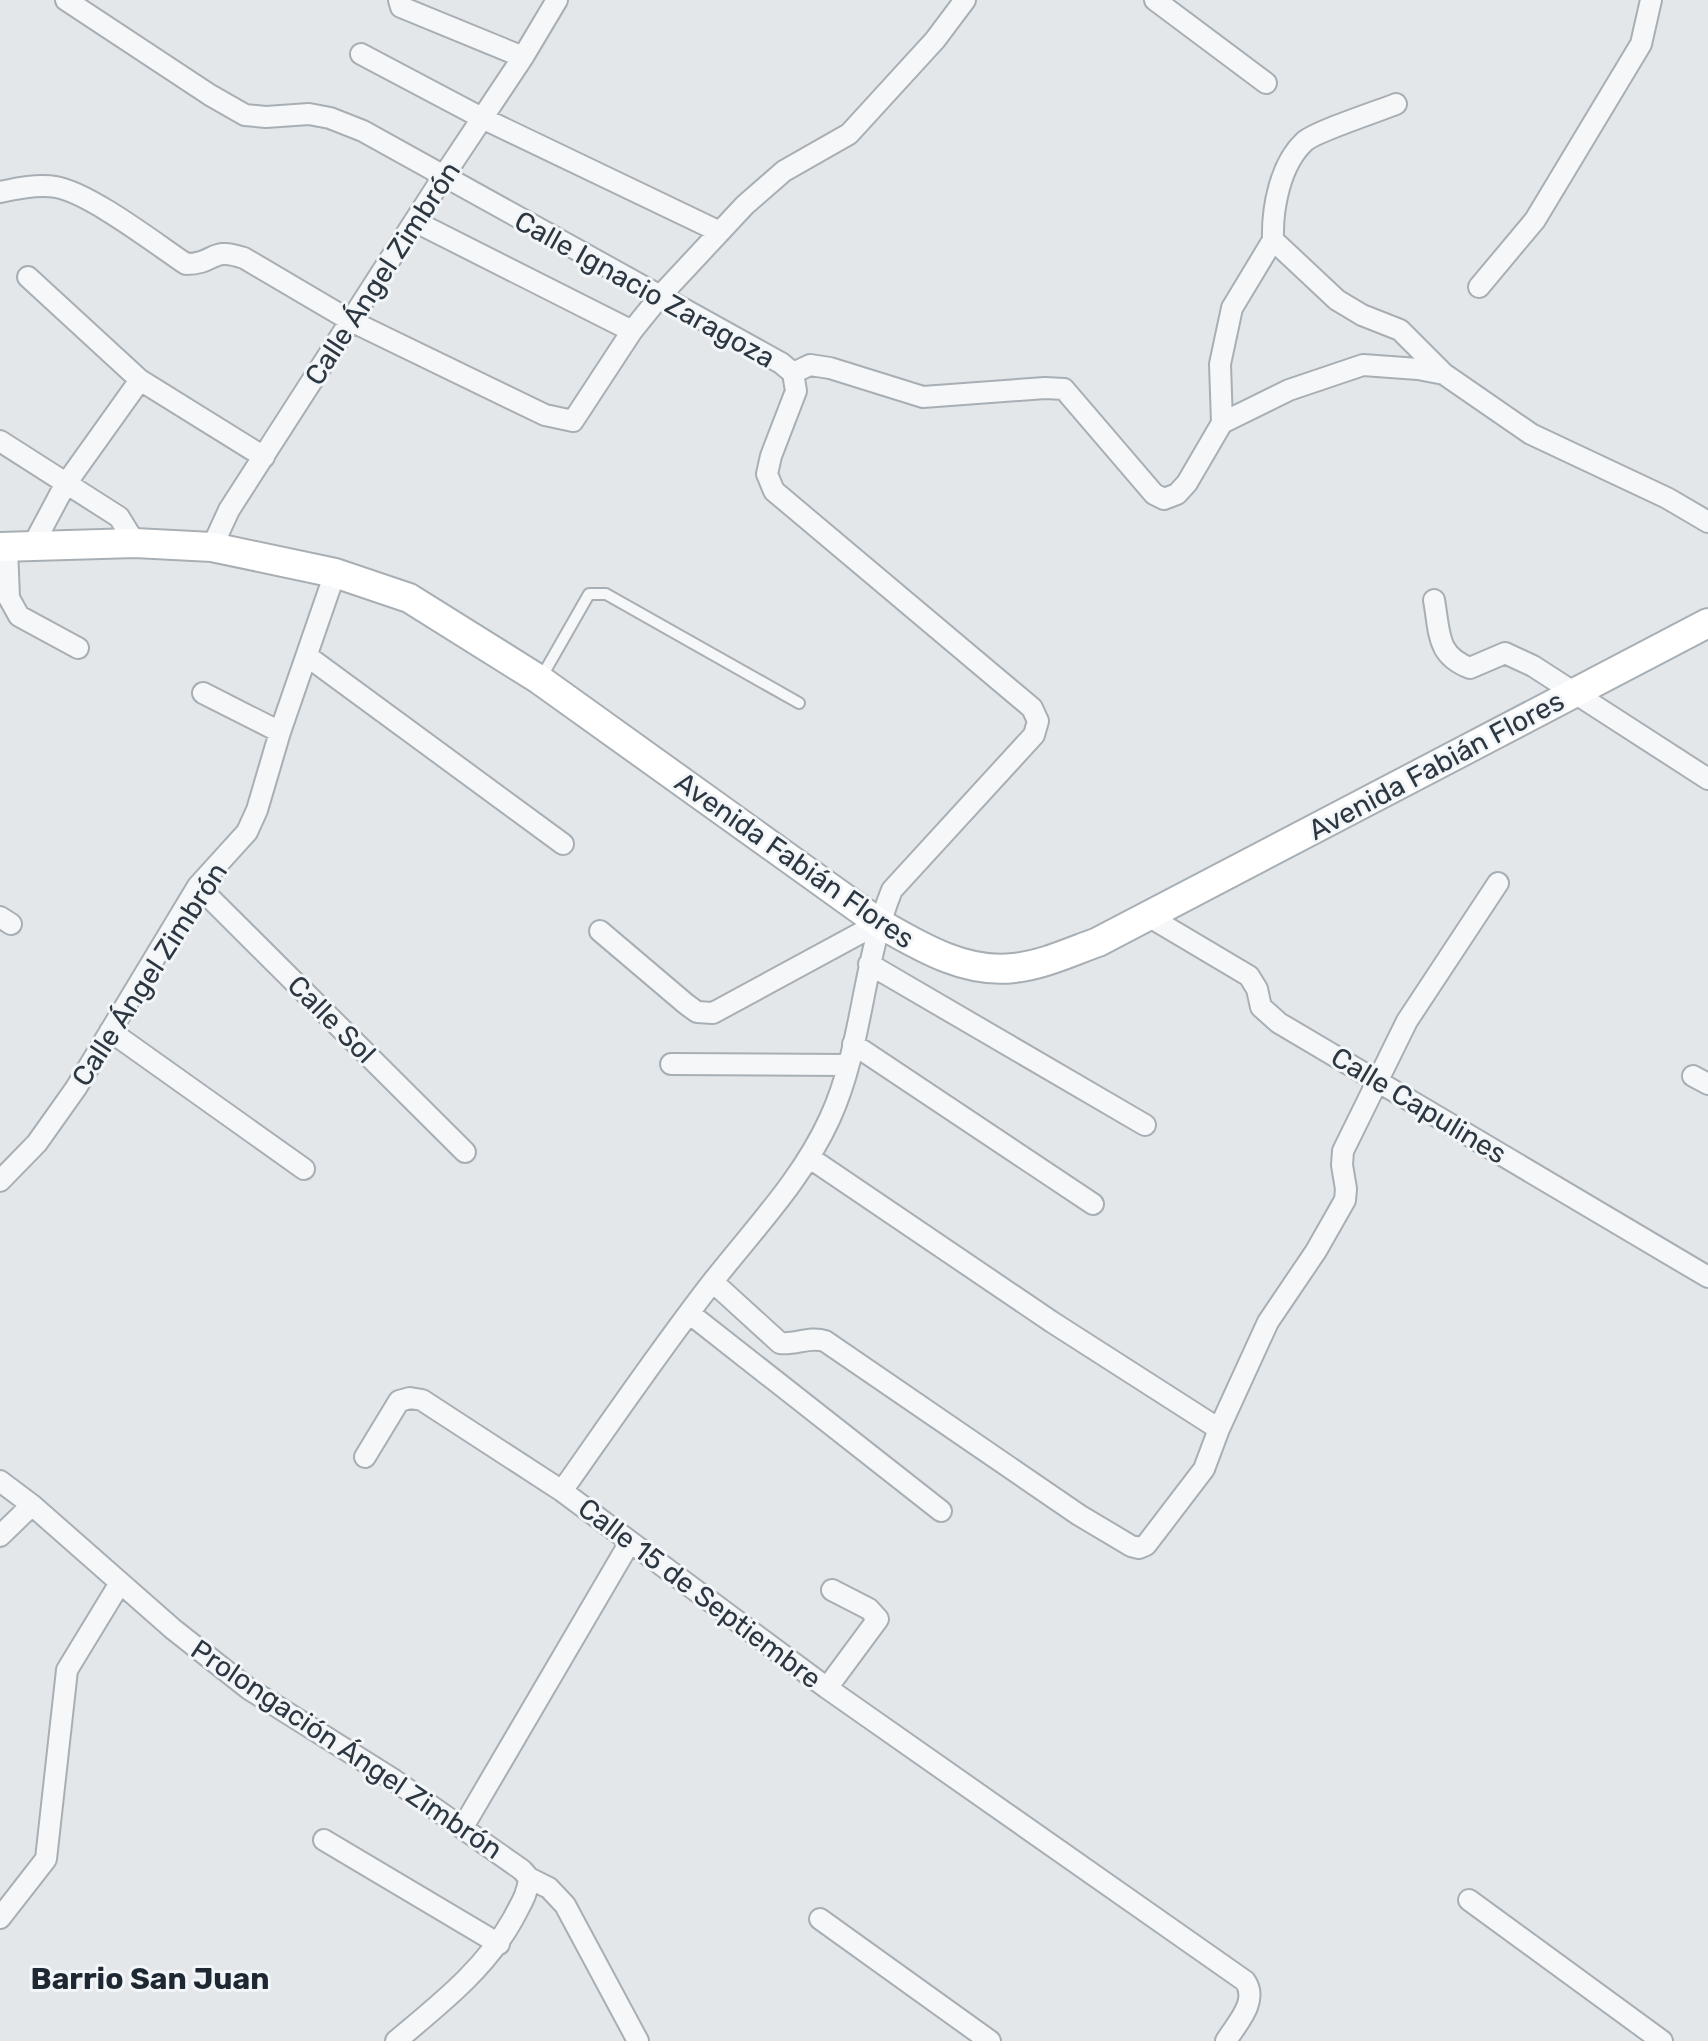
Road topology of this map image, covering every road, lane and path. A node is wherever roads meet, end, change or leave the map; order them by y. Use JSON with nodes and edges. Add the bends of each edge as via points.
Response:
{"nodes":[{"id":1,"x":66,"y":0,"type":"edge"},
{"id":2,"x":399,"y":0,"type":"edge"},
{"id":3,"x":557,"y":0,"type":"edge"},
{"id":4,"x":965,"y":0,"type":"edge"},
{"id":5,"x":1155,"y":0,"type":"edge"},
{"id":6,"x":1651,"y":0,"type":"edge"},
{"id":7,"x":361,"y":54,"type":"dead end"},
{"id":8,"x":523,"y":57,"type":"junction"},
{"id":9,"x":1266,"y":83,"type":"dead end"},
{"id":10,"x":1396,"y":104,"type":"dead end"},
{"id":11,"x":482,"y":118,"type":"junction"},
{"id":12,"x":443,"y":177,"type":"junction"},
{"id":13,"x":0,"y":192,"type":"edge"},
{"id":14,"x":416,"y":222,"type":"junction"},
{"id":15,"x":720,"y":232,"type":"junction"},
{"id":16,"x":1273,"y":240,"type":"junction"},
{"id":17,"x":28,"y":277,"type":"dead end"},
{"id":18,"x":1479,"y":287,"type":"dead end"},
{"id":19,"x":661,"y":295,"type":"junction"},
{"id":20,"x":351,"y":321,"type":"junction"},
{"id":21,"x":632,"y":331,"type":"junction"},
{"id":22,"x":793,"y":373,"type":"junction"},
{"id":23,"x":1444,"y":374,"type":"junction"},
{"id":24,"x":140,"y":380,"type":"junction"},
{"id":25,"x":1222,"y":423,"type":"junction"},
{"id":26,"x":0,"y":441,"type":"edge"},
{"id":27,"x":264,"y":457,"type":"junction"},
{"id":28,"x":65,"y":485,"type":"junction"},
{"id":29,"x":1708,"y":522,"type":"edge"},
{"id":30,"x":135,"y":543,"type":"junction"},
{"id":31,"x":13,"y":546,"type":"edge"},
{"id":32,"x":212,"y":547,"type":"junction"},
{"id":33,"x":335,"y":573,"type":"junction"},
{"id":34,"x":1434,"y":600,"type":"dead end"},
{"id":35,"x":1707,"y":625,"type":"edge"},
{"id":36,"x":78,"y":648,"type":"dead end"},
{"id":37,"x":307,"y":656,"type":"junction"},
{"id":38,"x":540,"y":680,"type":"junction"},
{"id":39,"x":203,"y":693,"type":"dead end"},
{"id":40,"x":1573,"y":693,"type":"junction"},
{"id":41,"x":799,"y":703,"type":"dead end"},
{"id":42,"x":280,"y":732,"type":"junction"},
{"id":43,"x":1708,"y":779,"type":"edge"},
{"id":44,"x":563,"y":844,"type":"dead end"},
{"id":45,"x":1498,"y":883,"type":"dead end"},
{"id":46,"x":198,"y":886,"type":"junction"},
{"id":47,"x":1148,"y":916,"type":"junction"},
{"id":48,"x":879,"y":923,"type":"junction"},
{"id":49,"x":600,"y":931,"type":"dead end"},
{"id":50,"x":869,"y":964,"type":"junction"},
{"id":51,"x":110,"y":1031,"type":"junction"},
{"id":52,"x":853,"y":1044,"type":"junction"},
{"id":53,"x":671,"y":1064,"type":"dead end"},
{"id":54,"x":847,"y":1065,"type":"junction"},
{"id":55,"x":1378,"y":1080,"type":"junction"},
{"id":56,"x":1145,"y":1125,"type":"dead end"},
{"id":57,"x":465,"y":1152,"type":"dead end"},
{"id":58,"x":810,"y":1158,"type":"junction"},
{"id":59,"x":304,"y":1169,"type":"dead end"},
{"id":60,"x":0,"y":1181,"type":"edge"},
{"id":61,"x":1093,"y":1204,"type":"dead end"},
{"id":62,"x":1708,"y":1277,"type":"edge"},
{"id":63,"x":713,"y":1282,"type":"junction"},
{"id":64,"x":689,"y":1313,"type":"junction"},
{"id":65,"x":1219,"y":1429,"type":"junction"},
{"id":66,"x":365,"y":1457,"type":"dead end"},
{"id":67,"x":0,"y":1481,"type":"edge"},
{"id":68,"x":562,"y":1491,"type":"junction"},
{"id":69,"x":32,"y":1505,"type":"junction"},
{"id":70,"x":941,"y":1511,"type":"dead end"},
{"id":71,"x":0,"y":1536,"type":"edge"},
{"id":72,"x":630,"y":1542,"type":"junction"},
{"id":73,"x":120,"y":1583,"type":"junction"},
{"id":74,"x":832,"y":1590,"type":"dead end"},
{"id":75,"x":827,"y":1688,"type":"junction"},
{"id":76,"x":463,"y":1827,"type":"junction"},
{"id":77,"x":324,"y":1840,"type":"dead end"},
{"id":78,"x":529,"y":1878,"type":"junction"},
{"id":79,"x":1469,"y":1900,"type":"dead end"},
{"id":80,"x":0,"y":1918,"type":"edge"},
{"id":81,"x":820,"y":1919,"type":"dead end"},
{"id":82,"x":499,"y":1944,"type":"junction"},
{"id":83,"x":396,"y":2041,"type":"edge"},
{"id":84,"x":638,"y":2041,"type":"edge"},
{"id":85,"x":990,"y":2041,"type":"edge"},
{"id":86,"x":1226,"y":2041,"type":"edge"},
{"id":87,"x":1662,"y":2041,"type":"edge"}],
"edges":[{"from":1,"to":12,"type":"street","name":"Calle Ignacio Zaragoza","via":[[245,115],[330,118]]},
{"from":2,"to":8,"type":"street","via":[[409,11]]},
{"from":3,"to":8,"type":"street","name":"Calle Ángel Zimbrón"},
{"from":4,"to":15,"type":"street","via":[[849,134],[784,171]]},
{"from":5,"to":9,"type":"street"},
{"from":6,"to":18,"type":"street","via":[[1633,58],[1535,220]]},
{"from":7,"to":11,"type":"street"},
{"from":8,"to":11,"type":"street","name":"Calle Ángel Zimbrón"},
{"from":10,"to":16,"type":"street","via":[[1305,140],[1286,168],[1274,210]]},
{"from":11,"to":12,"type":"street","name":"Calle Ángel Zimbrón"},
{"from":11,"to":15,"type":"street"},
{"from":12,"to":14,"type":"street","name":"Calle Ángel Zimbrón"},
{"from":12,"to":19,"type":"street","name":"Calle Ignacio Zaragoza"},
{"from":13,"to":20,"type":"street","via":[[57,187],[84,197],[186,264],[201,264],[226,252],[244,258]]},
{"from":14,"to":20,"type":"street","name":"Calle Ángel Zimbrón"},
{"from":14,"to":21,"type":"street"},
{"from":15,"to":19,"type":"street"},
{"from":16,"to":23,"type":"street","via":[[1337,300],[1400,330]]},
{"from":16,"to":25,"type":"street","via":[[1232,308],[1220,364]]},
{"from":17,"to":24,"type":"street"},
{"from":19,"to":21,"type":"street"},
{"from":19,"to":22,"type":"street","name":"Calle Ignacio Zaragoza"},
{"from":20,"to":21,"type":"street","via":[[545,415],[573,421]]},
{"from":20,"to":27,"type":"street","name":"Calle Ángel Zimbrón"},
{"from":22,"to":25,"type":"street","name":"Calle Ignacio Zaragoza","via":[[810,365],[830,368],[923,397],[1064,389],[1154,494],[1164,499],[1187,483]]},
{"from":22,"to":48,"type":"street","name":"Calle 15 de Septiembre","via":[[796,391],[767,474],[774,491],[1032,708],[1038,721],[1034,735],[892,890]]},
{"from":23,"to":25,"type":"street","via":[[1363,365],[1289,390]]},
{"from":23,"to":29,"type":"street","via":[[1531,434]]},
{"from":24,"to":27,"type":"street"},
{"from":24,"to":28,"type":"street"},
{"from":26,"to":28,"type":"street"},
{"from":27,"to":32,"type":"street","name":"Calle Ángel Zimbrón"},
{"from":28,"to":30,"type":"street","via":[[119,517]]},
{"from":28,"to":31,"type":"street"},
{"from":30,"to":31,"type":"main road","name":"Avenida Fabián Flores"},
{"from":30,"to":32,"type":"main road","name":"Avenida Fabián Flores"},
{"from":31,"to":36,"type":"street","via":[[9,598],[19,616]]},
{"from":32,"to":33,"type":"main road","name":"Avenida Fabián Flores"},
{"from":33,"to":37,"type":"street","name":"Calle Ángel Zimbrón"},
{"from":33,"to":38,"type":"main road","name":"Avenida Fabián Flores","via":[[409,598]]},
{"from":34,"to":40,"type":"street","via":[[1443,650],[1454,662],[1470,668],[1505,653]]},
{"from":35,"to":40,"type":"main road","name":"Avenida Fabián Flores"},
{"from":37,"to":42,"type":"street","name":"Calle Ángel Zimbrón"},
{"from":37,"to":44,"type":"street"},
{"from":38,"to":41,"type":"lane","via":[[589,594],[606,594]]},
{"from":38,"to":48,"type":"main road","name":"Avenida Fabián Flores"},
{"from":39,"to":42,"type":"street"},
{"from":40,"to":43,"type":"street"},
{"from":40,"to":47,"type":"main road","name":"Avenida Fabián Flores"},
{"from":42,"to":46,"type":"street","name":"Calle Ángel Zimbrón","via":[[247,832]]},
{"from":45,"to":55,"type":"street","via":[[1407,1021]]},
{"from":46,"to":51,"type":"street","name":"Calle Ángel Zimbrón"},
{"from":46,"to":57,"type":"street","name":"Calle Sol"},
{"from":47,"to":48,"type":"main road","name":"Avenida Fabián Flores","via":[[1098,942],[1011,969],[931,953]]},
{"from":47,"to":55,"type":"street","name":"Calle Capulines","via":[[1249,976],[1261,1007],[1279,1023]]},
{"from":48,"to":49,"type":"street","via":[[713,1013],[697,1012]]},
{"from":48,"to":50,"type":"street","name":"Calle 15 de Septiembre"},
{"from":50,"to":52,"type":"street","name":"Calle 15 de Septiembre"},
{"from":50,"to":56,"type":"street"},
{"from":51,"to":59,"type":"street"},
{"from":51,"to":60,"type":"street","name":"Calle Ángel Zimbrón","via":[[37,1143]]},
{"from":52,"to":54,"type":"street","name":"Calle 15 de Septiembre"},
{"from":52,"to":61,"type":"street"},
{"from":53,"to":54,"type":"street"},
{"from":54,"to":58,"type":"street","name":"Calle 15 de Septiembre","via":[[832,1115]]},
{"from":55,"to":62,"type":"street","name":"Calle Capulines"},
{"from":55,"to":65,"type":"street","via":[[1343,1151],[1345,1200],[1268,1322]]},
{"from":58,"to":63,"type":"street","name":"Calle 15 de Septiembre"},
{"from":58,"to":65,"type":"street"},
{"from":63,"to":64,"type":"street","name":"Calle 15 de Septiembre"},
{"from":63,"to":65,"type":"street","via":[[780,1343],[825,1341],[1131,1546],[1146,1545],[1196,1480]]},
{"from":64,"to":68,"type":"street","name":"Calle 15 de Septiembre"},
{"from":64,"to":70,"type":"street"},
{"from":66,"to":68,"type":"street","via":[[399,1401],[422,1400]]},
{"from":67,"to":69,"type":"street","name":"Prolongación Ángel Zimbrón"},
{"from":68,"to":72,"type":"street","name":"Calle 15 de Septiembre"},
{"from":69,"to":71,"type":"street"},
{"from":69,"to":73,"type":"street","name":"Prolongación Ángel Zimbrón"},
{"from":72,"to":75,"type":"street","name":"Calle 15 de Septiembre"},
{"from":72,"to":76,"type":"street"},
{"from":73,"to":76,"type":"street","name":"Prolongación Ángel Zimbrón","via":[[249,1689]]},
{"from":73,"to":80,"type":"street","via":[[67,1670],[46,1859]]},
{"from":74,"to":75,"type":"street","via":[[878,1619]]},
{"from":75,"to":86,"type":"street","name":"Calle 15 de Septiembre","via":[[1245,1981],[1251,1999]]},
{"from":76,"to":78,"type":"street","name":"Prolongación Ángel Zimbrón"},
{"from":77,"to":82,"type":"street"},
{"from":78,"to":82,"type":"street","name":"Prolongación Ángel Zimbrón","via":[[528,1891]]},
{"from":78,"to":84,"type":"street","via":[[565,1905]]},
{"from":79,"to":87,"type":"street"},
{"from":81,"to":85,"type":"street"},
{"from":82,"to":83,"type":"street","name":"Prolongación Ángel Zimbrón","via":[[457,1990]]}]}
